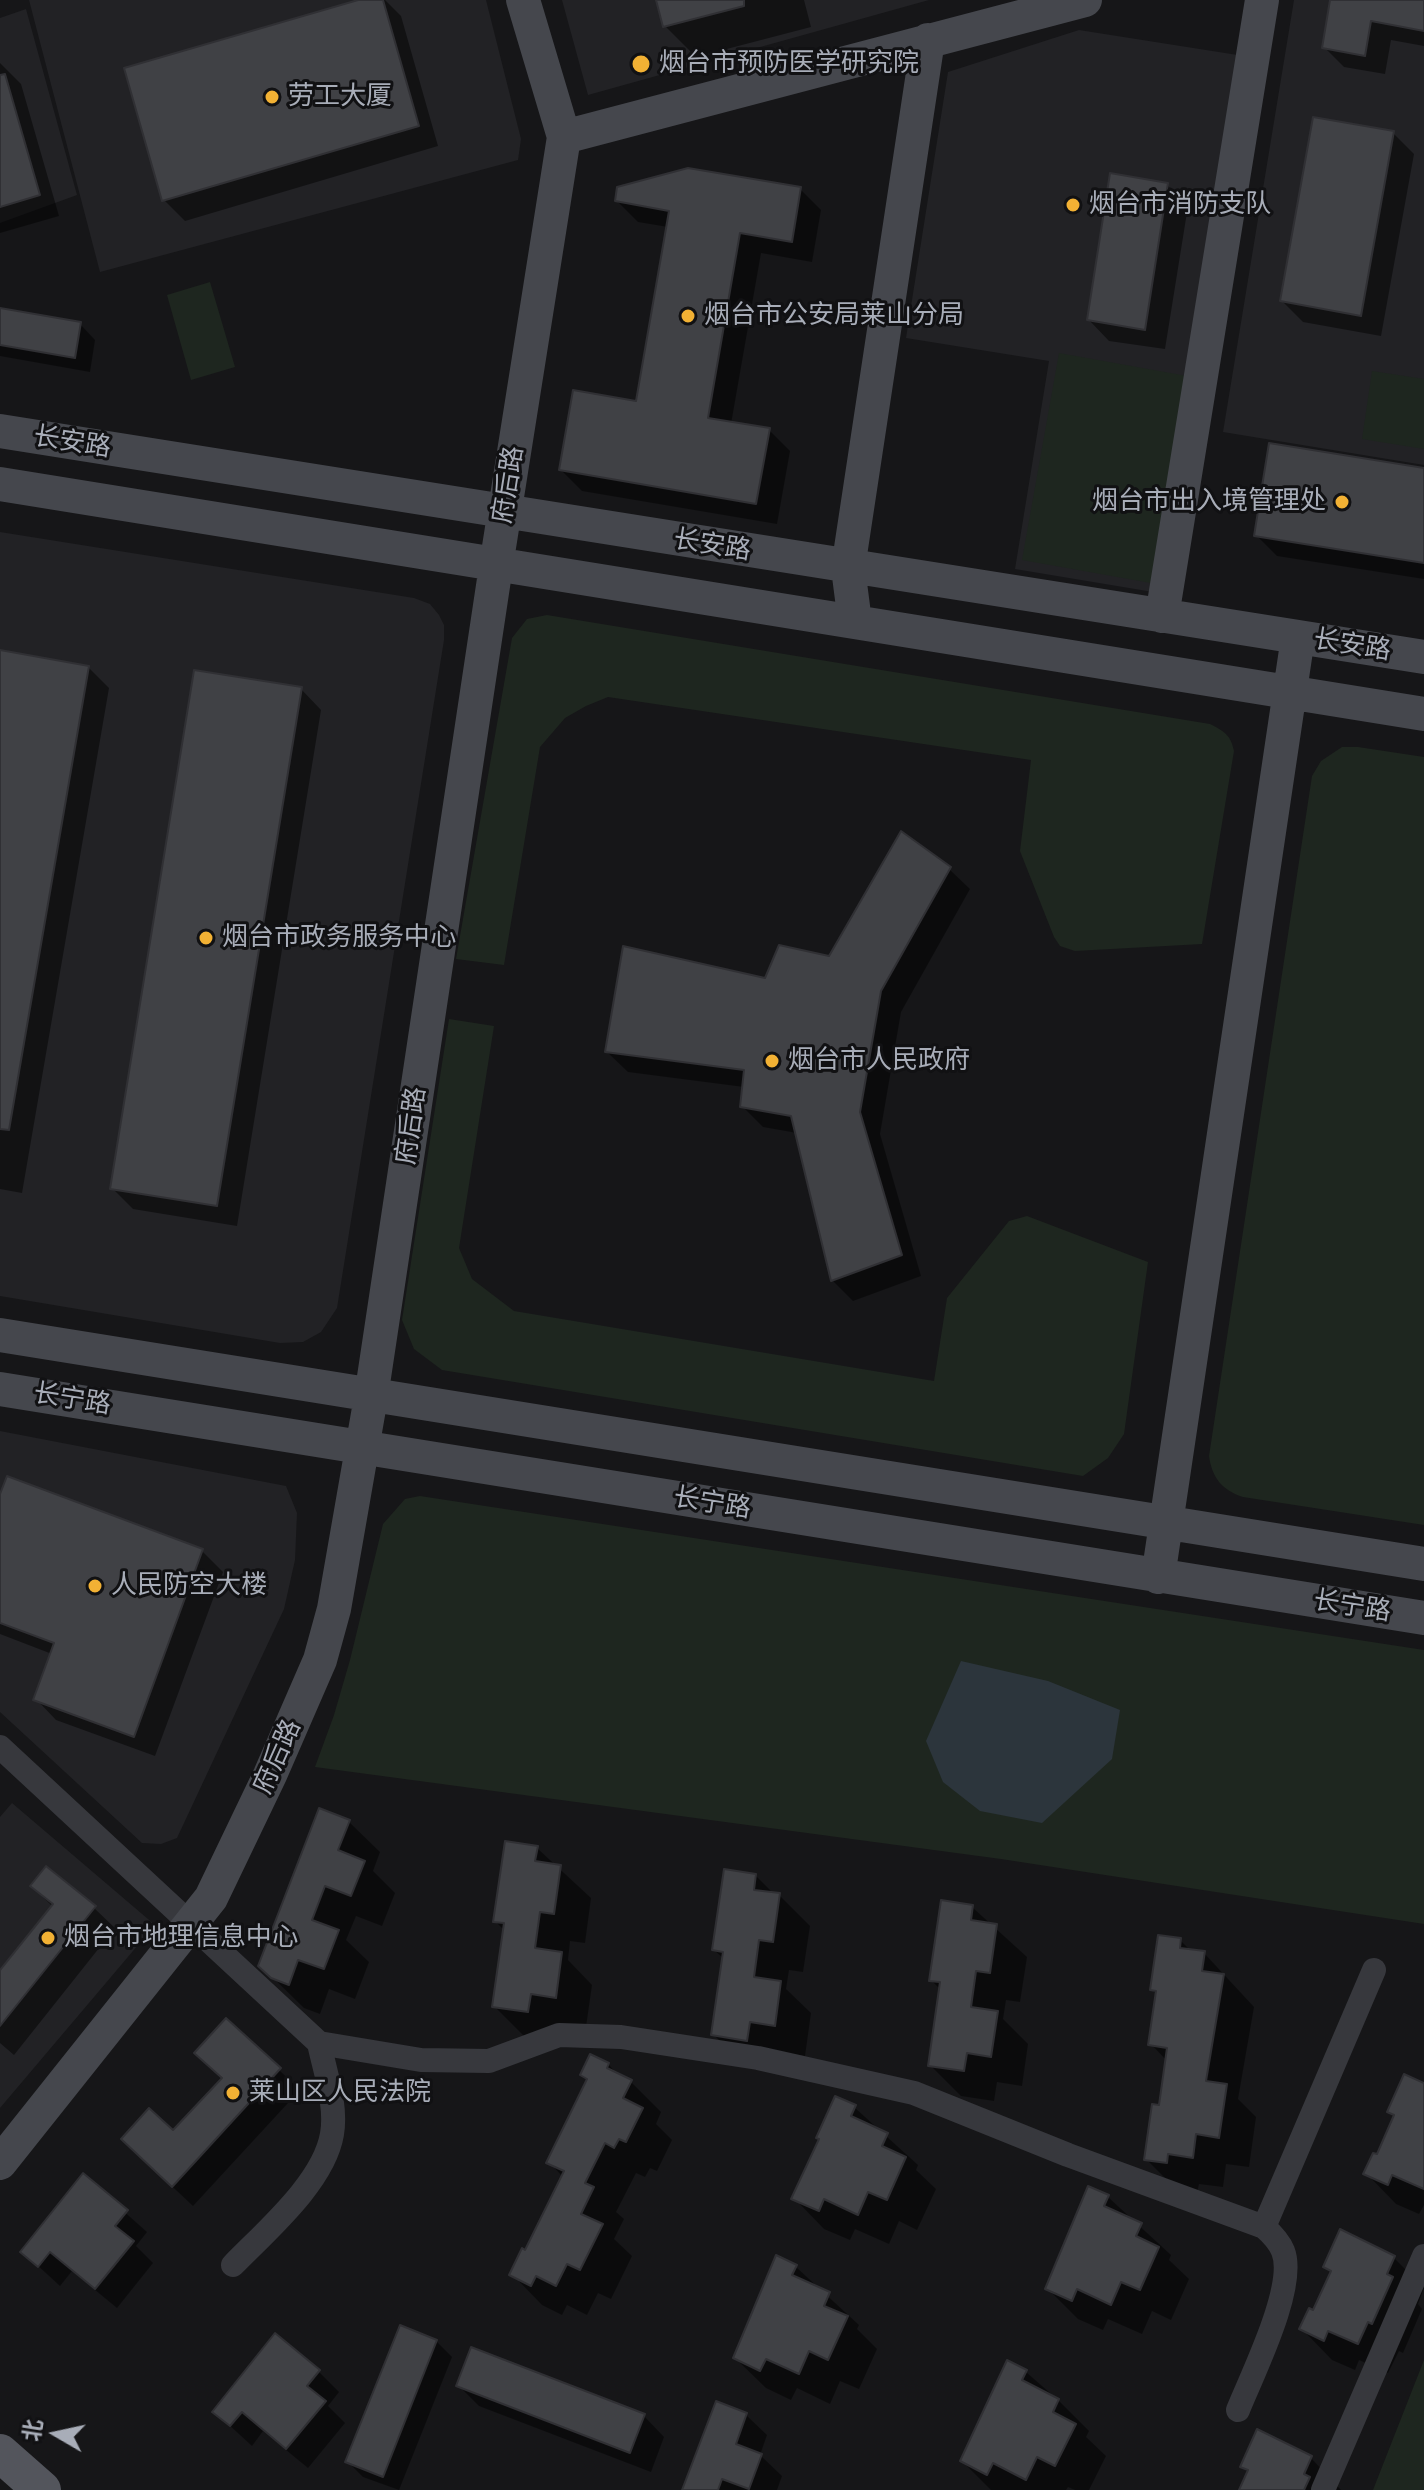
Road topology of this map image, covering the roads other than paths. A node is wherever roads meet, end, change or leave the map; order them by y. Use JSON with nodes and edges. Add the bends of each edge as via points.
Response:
{"nodes":[{"id":1,"x":523,"y":0,"type":"edge"},
{"id":2,"x":1085,"y":0,"type":"edge"},
{"id":3,"x":1262,"y":0,"type":"edge"},
{"id":4,"x":928,"y":40,"type":"junction"},
{"id":5,"x":564,"y":137,"type":"junction"},
{"id":6,"x":0,"y":431,"type":"edge"},
{"id":7,"x":0,"y":484,"type":"edge"},
{"id":8,"x":505,"y":513,"type":"junction"},
{"id":9,"x":496,"y":566,"type":"junction"},
{"id":10,"x":848,"y":568,"type":"junction"},
{"id":11,"x":1162,"y":616,"type":"junction"},
{"id":12,"x":855,"y":622,"type":"junction"},
{"id":13,"x":1298,"y":637,"type":"junction"},
{"id":14,"x":1424,"y":657,"type":"edge"},
{"id":15,"x":1289,"y":691,"type":"junction"},
{"id":16,"x":1424,"y":714,"type":"edge"},
{"id":17,"x":0,"y":1335,"type":"edge"},
{"id":18,"x":0,"y":1389,"type":"edge"},
{"id":19,"x":371,"y":1397,"type":"junction"},
{"id":20,"x":363,"y":1446,"type":"junction"},
{"id":21,"x":750,"y":1457,"type":"junction"},
{"id":22,"x":742,"y":1509,"type":"junction"},
{"id":23,"x":1166,"y":1523,"type":"junction"},
{"id":24,"x":1424,"y":1564,"type":"edge"},
{"id":25,"x":1158,"y":1577,"type":"junction"},
{"id":26,"x":1424,"y":1618,"type":"edge"},
{"id":27,"x":0,"y":1747,"type":"edge"},
{"id":28,"x":192,"y":1925,"type":"junction"},
{"id":29,"x":1374,"y":1970,"type":"dead end"},
{"id":30,"x":319,"y":2043,"type":"junction"},
{"id":31,"x":0,"y":2163,"type":"edge"},
{"id":32,"x":1264,"y":2227,"type":"junction"},
{"id":33,"x":1424,"y":2256,"type":"edge"},
{"id":34,"x":233,"y":2265,"type":"dead end"},
{"id":35,"x":1238,"y":2410,"type":"dead end"},
{"id":36,"x":0,"y":2453,"type":"edge"},
{"id":37,"x":42,"y":2490,"type":"edge"},
{"id":38,"x":1323,"y":2490,"type":"edge"}],
"edges":[{"from":1,"to":5,"type":"street","name":"府后路"},
{"from":2,"to":4,"type":"street"},
{"from":3,"to":11,"type":"street"},
{"from":4,"to":5,"type":"street"},
{"from":4,"to":10,"type":"street"},
{"from":5,"to":8,"type":"street","name":"府后路"},
{"from":6,"to":8,"type":"street","name":"长安路"},
{"from":7,"to":9,"type":"street"},
{"from":8,"to":9,"type":"street","name":"府后路"},
{"from":8,"to":10,"type":"street","name":"长安路"},
{"from":9,"to":12,"type":"street"},
{"from":9,"to":19,"type":"street","name":"府后路"},
{"from":10,"to":11,"type":"street","name":"长安路"},
{"from":10,"to":12,"type":"street"},
{"from":11,"to":13,"type":"street","name":"长安路"},
{"from":12,"to":15,"type":"street"},
{"from":13,"to":14,"type":"street","name":"长安路"},
{"from":13,"to":15,"type":"street"},
{"from":15,"to":16,"type":"street"},
{"from":15,"to":23,"type":"street"},
{"from":17,"to":19,"type":"street","name":"长宁路"},
{"from":18,"to":20,"type":"street","name":"长宁路"},
{"from":19,"to":20,"type":"street","name":"府后路"},
{"from":19,"to":21,"type":"street","name":"长宁路"},
{"from":20,"to":22,"type":"street","name":"长宁路"},
{"from":20,"to":28,"type":"street","name":"府后路","via":[[320,1660],[211,1898]]},
{"from":21,"to":22,"type":"street"},
{"from":21,"to":23,"type":"street","name":"长宁路"},
{"from":22,"to":25,"type":"street","name":"长宁路"},
{"from":23,"to":24,"type":"street","name":"长宁路"},
{"from":23,"to":25,"type":"street"},
{"from":25,"to":26,"type":"street","name":"长宁路"},
{"from":27,"to":28,"type":"street"},
{"from":28,"to":30,"type":"street"},
{"from":28,"to":31,"type":"street","name":"府后路"},
{"from":29,"to":32,"type":"street"},
{"from":30,"to":32,"type":"street","via":[[421,2060],[489,2061],[559,2035],[621,2037],[758,2058],[914,2093]]},
{"from":30,"to":34,"type":"street","via":[[332,2135],[304,2189]]},
{"from":32,"to":35,"type":"street","via":[[1285,2254],[1284,2287]]},
{"from":33,"to":38,"type":"street"},
{"from":36,"to":37,"type":"main road"}]}
